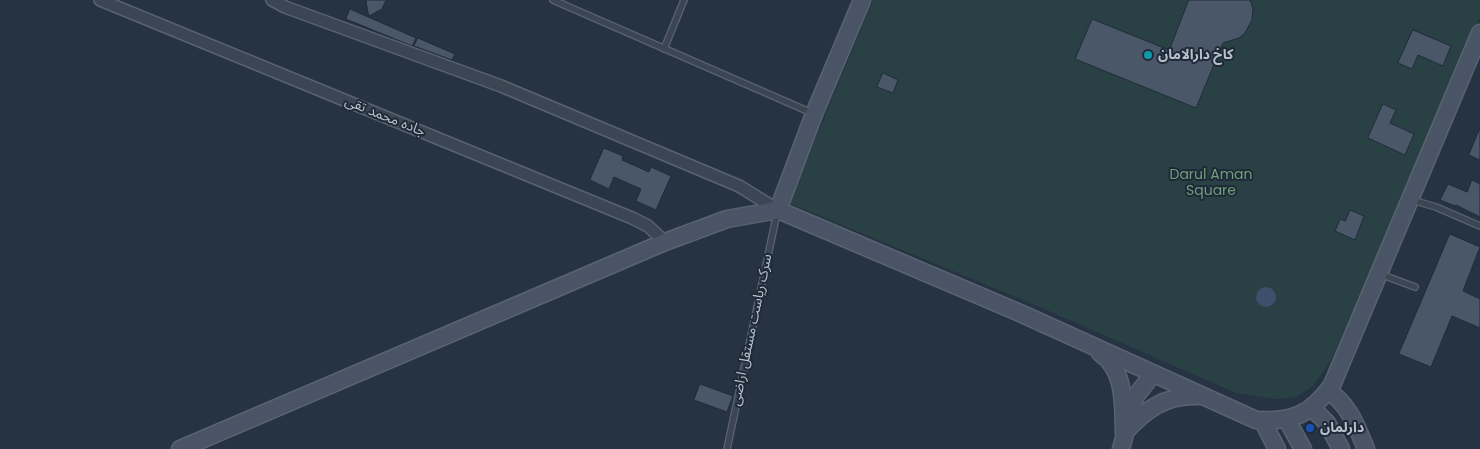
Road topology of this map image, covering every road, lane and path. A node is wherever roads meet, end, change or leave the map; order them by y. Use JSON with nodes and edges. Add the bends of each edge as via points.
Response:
{"nodes":[{"id":1,"x":100,"y":0,"type":"edge"},
{"id":2,"x":272,"y":0,"type":"edge"},
{"id":3,"x":552,"y":0,"type":"edge"},
{"id":4,"x":684,"y":0,"type":"edge"},
{"id":5,"x":862,"y":0,"type":"edge"},
{"id":6,"x":1480,"y":33,"type":"edge"},
{"id":7,"x":664,"y":49,"type":"junction"},
{"id":8,"x":814,"y":114,"type":"junction"},
{"id":9,"x":1409,"y":199,"type":"junction"},
{"id":10,"x":778,"y":210,"type":"junction"},
{"id":11,"x":1480,"y":226,"type":"edge"},
{"id":12,"x":665,"y":242,"type":"junction"},
{"id":13,"x":1378,"y":273,"type":"junction"},
{"id":14,"x":1416,"y":287,"type":"dead end"},
{"id":15,"x":1083,"y":342,"type":"junction"},
{"id":16,"x":1153,"y":374,"type":"junction"},
{"id":17,"x":1328,"y":391,"type":"junction"},
{"id":18,"x":1200,"y":396,"type":"junction"},
{"id":19,"x":1312,"y":408,"type":"junction"},
{"id":20,"x":1262,"y":420,"type":"junction"},
{"id":21,"x":1287,"y":420,"type":"junction"},
{"id":22,"x":1122,"y":441,"type":"edge"},
{"id":23,"x":180,"y":449,"type":"edge"},
{"id":24,"x":727,"y":449,"type":"edge"},
{"id":25,"x":1277,"y":449,"type":"edge"},
{"id":26,"x":1303,"y":449,"type":"edge"},
{"id":27,"x":1341,"y":449,"type":"edge"},
{"id":28,"x":1366,"y":449,"type":"edge"}],
"edges":[{"from":1,"to":12,"type":"street","name":"جاده محمد تقی","via":[[632,218],[648,226]]},
{"from":2,"to":10,"type":"street","via":[[294,11],[501,86],[739,186]]},
{"from":3,"to":7,"type":"lane"},
{"from":4,"to":7,"type":"lane"},
{"from":5,"to":8,"type":"main road"},
{"from":6,"to":9,"type":"main road"},
{"from":7,"to":8,"type":"lane"},
{"from":8,"to":10,"type":"main road"},
{"from":9,"to":11,"type":"lane","via":[[1436,206]]},
{"from":9,"to":13,"type":"main road"},
{"from":10,"to":12,"type":"main road","via":[[727,219]]},
{"from":10,"to":15,"type":"main road"},
{"from":10,"to":24,"type":"lane","name":"سرک ریاست مستقل اراضی"},
{"from":12,"to":23,"type":"main road"},
{"from":13,"to":14,"type":"lane"},
{"from":13,"to":17,"type":"main road"},
{"from":15,"to":16,"type":"main road"},
{"from":15,"to":22,"type":"main road","via":[[1106,357],[1115,370],[1122,391]]},
{"from":16,"to":18,"type":"main road"},
{"from":16,"to":22,"type":"main road","via":[[1135,397]]},
{"from":17,"to":19,"type":"main road"},
{"from":17,"to":28,"type":"main road","via":[[1347,409]]},
{"from":18,"to":20,"type":"main road"},
{"from":18,"to":22,"type":"main road","via":[[1180,395],[1165,400],[1142,414]]},
{"from":19,"to":21,"type":"main road"},
{"from":19,"to":27,"type":"main road","via":[[1327,423]]},
{"from":20,"to":21,"type":"main road"},
{"from":20,"to":25,"type":"main road"},
{"from":21,"to":26,"type":"main road"}]}
